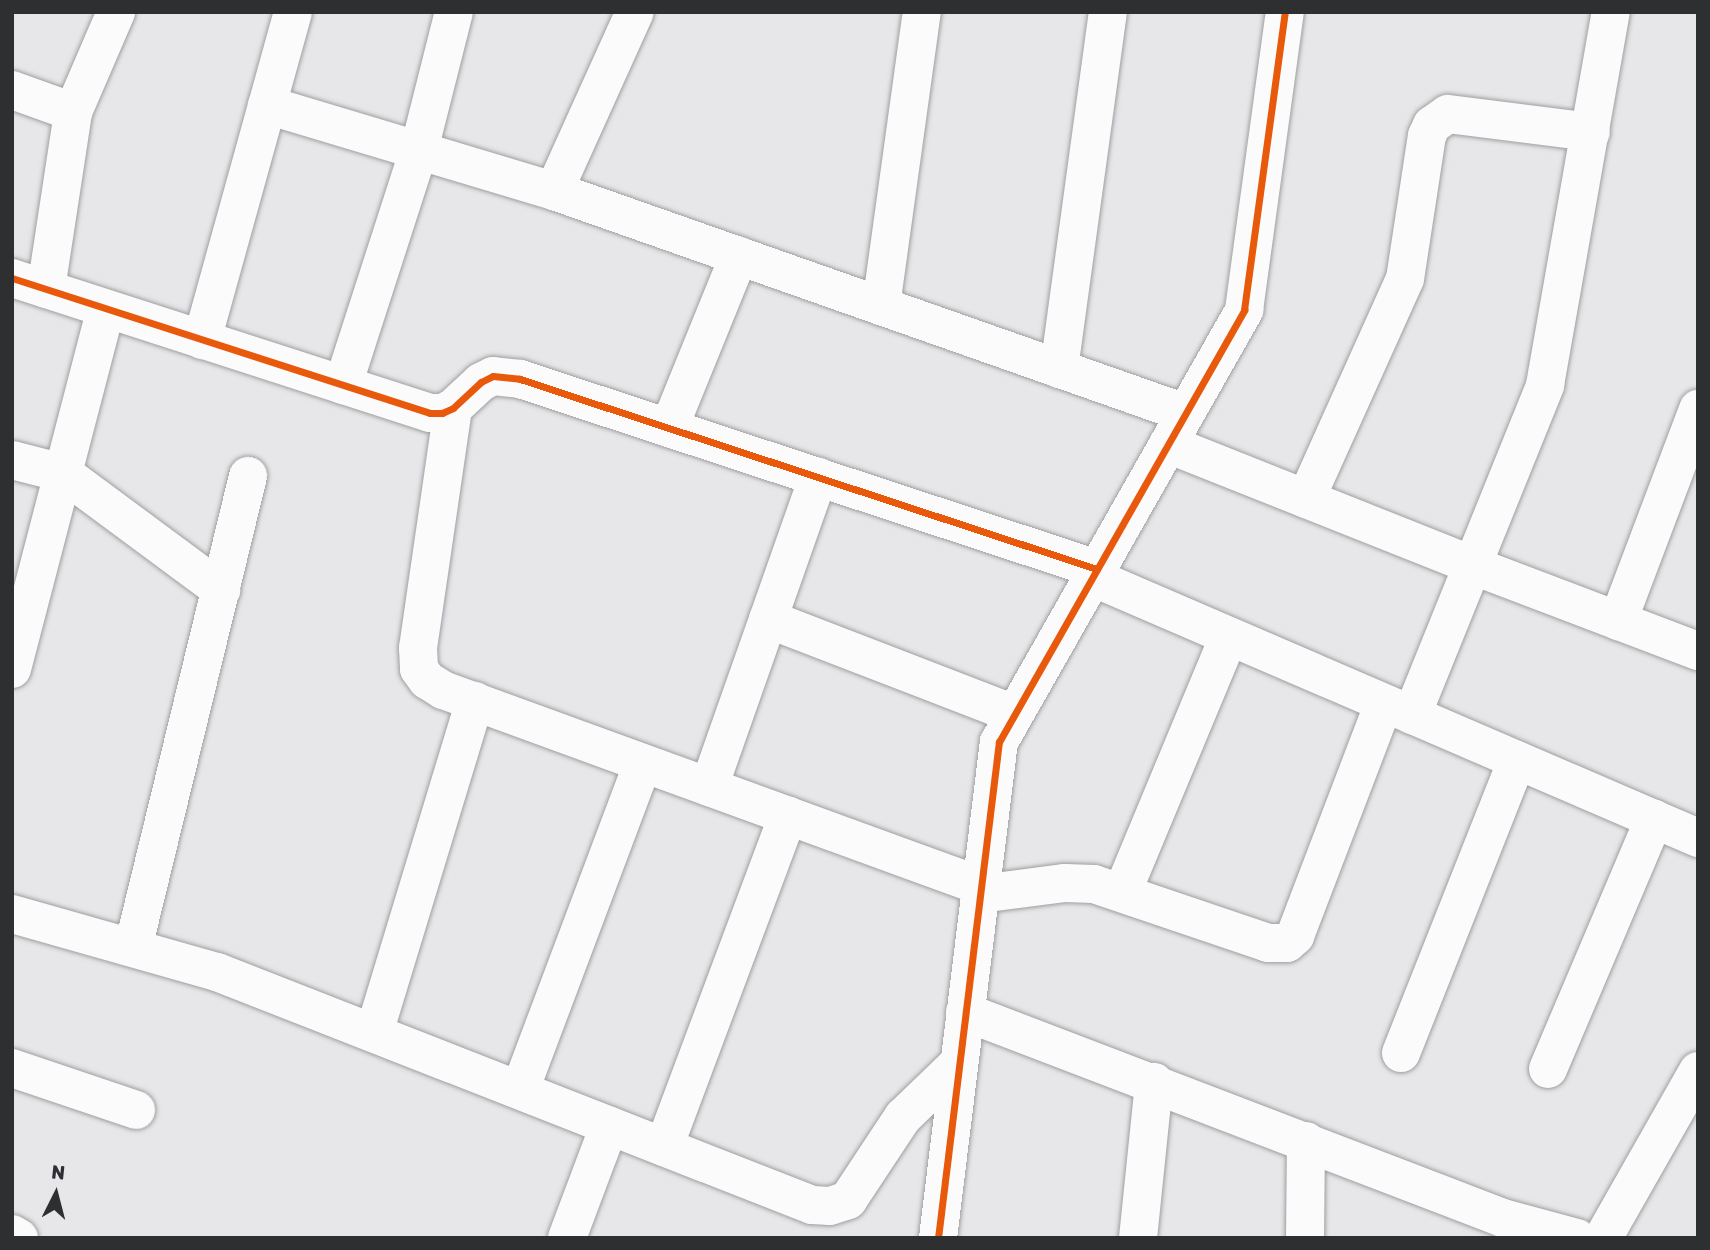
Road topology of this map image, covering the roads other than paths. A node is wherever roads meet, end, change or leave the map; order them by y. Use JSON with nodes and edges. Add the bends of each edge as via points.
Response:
{"nodes":[{"id":1,"x":116,"y":12,"type":"edge"},
{"id":2,"x":293,"y":12,"type":"edge"},
{"id":3,"x":454,"y":12,"type":"edge"},
{"id":4,"x":635,"y":12,"type":"edge"},
{"id":5,"x":922,"y":12,"type":"edge"},
{"id":6,"x":1108,"y":12,"type":"edge"},
{"id":7,"x":1285,"y":12,"type":"edge"},
{"id":8,"x":1611,"y":12,"type":"edge"},
{"id":9,"x":12,"y":90,"type":"edge"},
{"id":10,"x":267,"y":105,"type":"junction"},
{"id":11,"x":73,"y":112,"type":"junction"},
{"id":12,"x":1591,"y":132,"type":"junction"},
{"id":13,"x":419,"y":150,"type":"junction"},
{"id":14,"x":554,"y":191,"type":"junction"},
{"id":15,"x":739,"y":256,"type":"junction"},
{"id":16,"x":29,"y":283,"type":"edge"},
{"id":17,"x":881,"y":306,"type":"junction"},
{"id":18,"x":106,"y":309,"type":"junction"},
{"id":19,"x":202,"y":341,"type":"junction"},
{"id":20,"x":1059,"y":369,"type":"junction"},
{"id":21,"x":343,"y":386,"type":"junction"},
{"id":22,"x":453,"y":408,"type":"junction"},
{"id":23,"x":1698,"y":409,"type":"edge"},
{"id":24,"x":669,"y":428,"type":"junction"},
{"id":25,"x":1177,"y":428,"type":"junction"},
{"id":26,"x":12,"y":460,"type":"edge"},
{"id":27,"x":63,"y":473,"type":"junction"},
{"id":28,"x":248,"y":476,"type":"dead end"},
{"id":29,"x":818,"y":477,"type":"junction"},
{"id":30,"x":1306,"y":499,"type":"junction"},
{"id":31,"x":1474,"y":566,"type":"junction"},
{"id":32,"x":1095,"y":573,"type":"junction"},
{"id":33,"x":221,"y":590,"type":"junction"},
{"id":34,"x":768,"y":619,"type":"junction"},
{"id":35,"x":1618,"y":621,"type":"junction"},
{"id":36,"x":1229,"y":636,"type":"junction"},
{"id":37,"x":1698,"y":651,"type":"edge"},
{"id":38,"x":12,"y":669,"type":"edge"},
{"id":39,"x":475,"y":701,"type":"junction"},
{"id":40,"x":1398,"y":709,"type":"junction"},
{"id":41,"x":1014,"y":714,"type":"junction"},
{"id":42,"x":1517,"y":760,"type":"junction"},
{"id":43,"x":643,"y":763,"type":"junction"},
{"id":44,"x":709,"y":787,"type":"junction"},
{"id":45,"x":788,"y":815,"type":"junction"},
{"id":46,"x":1654,"y":819,"type":"junction"},
{"id":47,"x":1698,"y":838,"type":"edge"},
{"id":48,"x":980,"y":890,"type":"junction"},
{"id":49,"x":1122,"y":893,"type":"junction"},
{"id":50,"x":12,"y":914,"type":"edge"},
{"id":51,"x":133,"y":948,"type":"junction"},
{"id":52,"x":965,"y":1012,"type":"junction"},
{"id":53,"x":374,"y":1033,"type":"junction"},
{"id":54,"x":1401,"y":1053,"type":"dead end"},
{"id":55,"x":959,"y":1063,"type":"junction"},
{"id":56,"x":12,"y":1068,"type":"edge"},
{"id":57,"x":1548,"y":1069,"type":"dead end"},
{"id":58,"x":1154,"y":1082,"type":"junction"},
{"id":59,"x":1693,"y":1089,"type":"edge"},
{"id":60,"x":520,"y":1090,"type":"junction"},
{"id":61,"x":136,"y":1110,"type":"dead end"},
{"id":62,"x":609,"y":1126,"type":"junction"},
{"id":63,"x":1306,"y":1141,"type":"junction"},
{"id":64,"x":664,"y":1147,"type":"junction"},
{"id":65,"x":12,"y":1234,"type":"edge"},
{"id":66,"x":1566,"y":1236,"type":"edge"},
{"id":67,"x":19,"y":1238,"type":"edge"},
{"id":68,"x":567,"y":1238,"type":"edge"},
{"id":69,"x":938,"y":1238,"type":"edge"},
{"id":70,"x":1138,"y":1238,"type":"edge"},
{"id":71,"x":1305,"y":1238,"type":"edge"},
{"id":72,"x":1603,"y":1238,"type":"edge"}],
"edges":[{"from":1,"to":11,"type":"street"},
{"from":2,"to":10,"type":"street"},
{"from":3,"to":13,"type":"street"},
{"from":4,"to":14,"type":"street"},
{"from":5,"to":17,"type":"street"},
{"from":6,"to":20,"type":"street"},
{"from":7,"to":25,"type":"street","via":[[1244,310]]},
{"from":8,"to":12,"type":"street"},
{"from":9,"to":11,"type":"street"},
{"from":10,"to":13,"type":"street"},
{"from":10,"to":19,"type":"street"},
{"from":11,"to":16,"type":"street"},
{"from":12,"to":30,"type":"street","via":[[1448,114],[1432,125],[1405,279]]},
{"from":12,"to":31,"type":"street","via":[[1545,385]]},
{"from":13,"to":14,"type":"street"},
{"from":13,"to":21,"type":"street"},
{"from":14,"to":15,"type":"street"},
{"from":15,"to":17,"type":"street"},
{"from":15,"to":24,"type":"street"},
{"from":16,"to":18,"type":"street"},
{"from":17,"to":20,"type":"street"},
{"from":18,"to":19,"type":"street"},
{"from":18,"to":27,"type":"street"},
{"from":19,"to":21,"type":"street"},
{"from":20,"to":25,"type":"street"},
{"from":21,"to":22,"type":"street","via":[[430,413]]},
{"from":22,"to":24,"type":"street","via":[[481,382],[506,375]]},
{"from":22,"to":39,"type":"street","via":[[418,648],[419,669],[443,690]]},
{"from":23,"to":35,"type":"street"},
{"from":24,"to":29,"type":"street"},
{"from":25,"to":30,"type":"street"},
{"from":25,"to":32,"type":"street"},
{"from":26,"to":27,"type":"street"},
{"from":27,"to":33,"type":"street"},
{"from":27,"to":38,"type":"street"},
{"from":28,"to":33,"type":"street"},
{"from":29,"to":32,"type":"street"},
{"from":29,"to":34,"type":"street"},
{"from":30,"to":31,"type":"street"},
{"from":31,"to":35,"type":"street"},
{"from":31,"to":40,"type":"street"},
{"from":32,"to":36,"type":"street"},
{"from":32,"to":41,"type":"street"},
{"from":33,"to":51,"type":"street"},
{"from":34,"to":41,"type":"street"},
{"from":34,"to":44,"type":"street"},
{"from":35,"to":37,"type":"street"},
{"from":36,"to":40,"type":"street"},
{"from":36,"to":49,"type":"street"},
{"from":39,"to":43,"type":"street"},
{"from":39,"to":53,"type":"street"},
{"from":40,"to":42,"type":"street"},
{"from":40,"to":49,"type":"street","via":[[1287,943],[1268,943]]},
{"from":41,"to":48,"type":"street","via":[[999,742]]},
{"from":42,"to":46,"type":"street"},
{"from":42,"to":54,"type":"street"},
{"from":43,"to":44,"type":"street"},
{"from":43,"to":60,"type":"street"},
{"from":44,"to":45,"type":"street"},
{"from":45,"to":48,"type":"street"},
{"from":45,"to":64,"type":"street"},
{"from":46,"to":47,"type":"street"},
{"from":46,"to":57,"type":"street"},
{"from":48,"to":49,"type":"street","via":[[1077,882]]},
{"from":48,"to":52,"type":"street"},
{"from":50,"to":51,"type":"street"},
{"from":51,"to":53,"type":"street","via":[[217,972]]},
{"from":52,"to":55,"type":"street"},
{"from":52,"to":58,"type":"street"},
{"from":53,"to":60,"type":"street"},
{"from":55,"to":64,"type":"street","via":[[903,1117],[853,1194],[830,1206],[812,1205]]},
{"from":55,"to":69,"type":"street"},
{"from":56,"to":61,"type":"street"},
{"from":58,"to":63,"type":"street"},
{"from":58,"to":70,"type":"street"},
{"from":59,"to":72,"type":"street"},
{"from":60,"to":62,"type":"street"},
{"from":62,"to":64,"type":"street"},
{"from":62,"to":68,"type":"street"},
{"from":63,"to":66,"type":"street","via":[[1503,1218]]},
{"from":63,"to":71,"type":"street"},
{"from":65,"to":67,"type":"street"}]}
